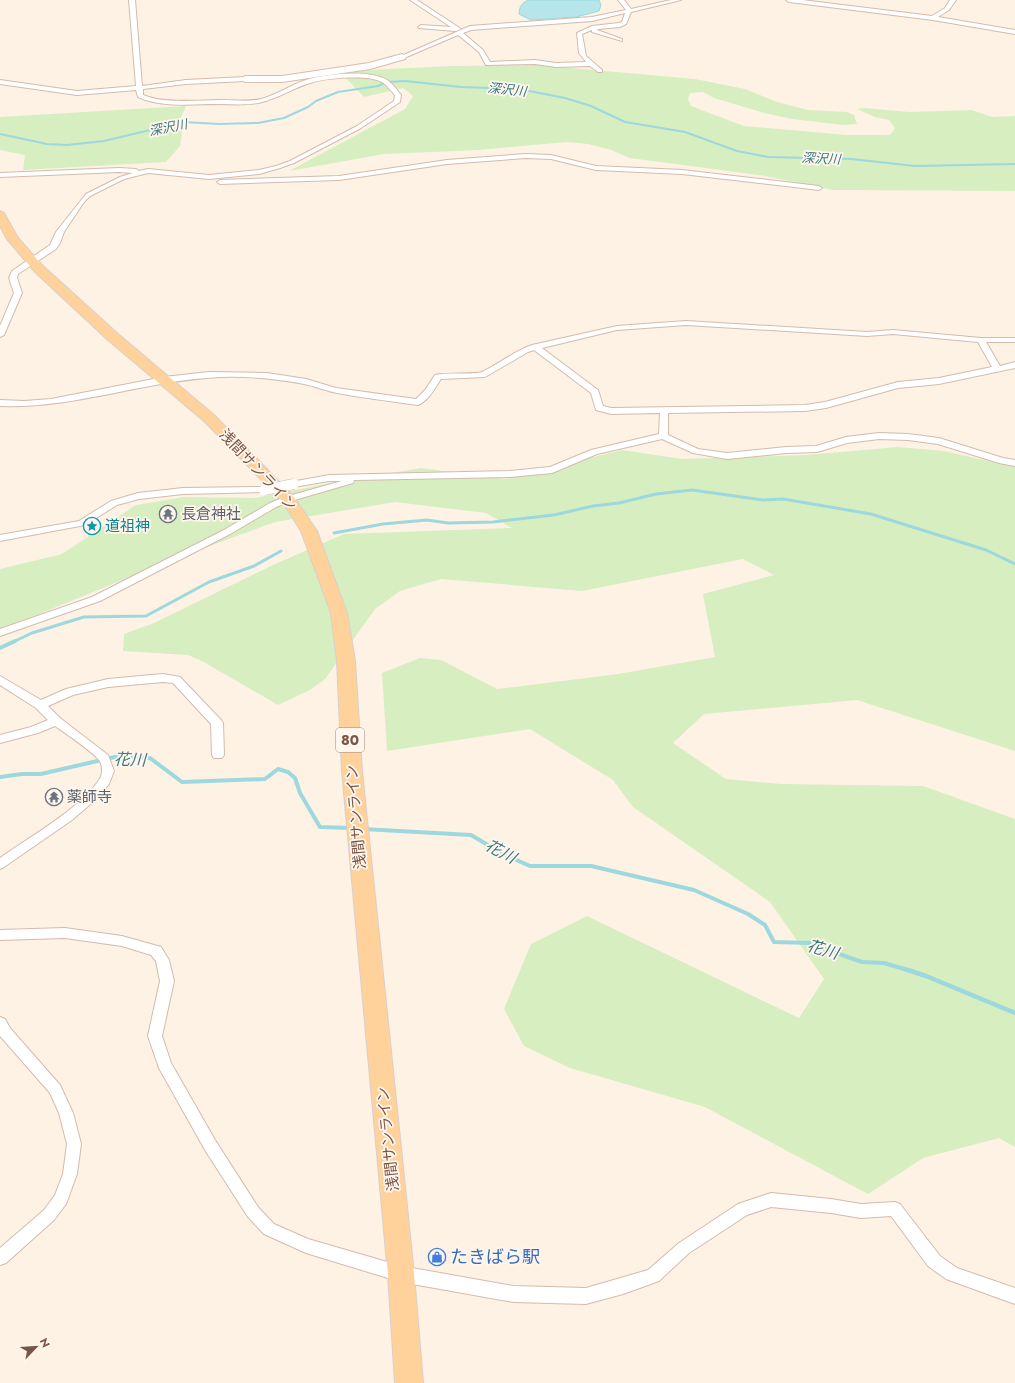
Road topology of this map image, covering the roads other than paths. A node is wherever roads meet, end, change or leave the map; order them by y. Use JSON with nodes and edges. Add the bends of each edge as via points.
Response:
{"nodes":[{"id":1,"x":132,"y":0,"type":"edge"},
{"id":2,"x":413,"y":0,"type":"edge"},
{"id":3,"x":621,"y":0,"type":"edge"},
{"id":4,"x":678,"y":0,"type":"edge"},
{"id":5,"x":789,"y":0,"type":"edge"},
{"id":6,"x":953,"y":0,"type":"edge"},
{"id":7,"x":629,"y":10,"type":"junction"},
{"id":8,"x":933,"y":18,"type":"junction"},
{"id":9,"x":421,"y":27,"type":"dead end"},
{"id":10,"x":596,"y":28,"type":"junction"},
{"id":11,"x":459,"y":31,"type":"junction"},
{"id":12,"x":1015,"y":32,"type":"edge"},
{"id":13,"x":620,"y":40,"type":"dead end"},
{"id":14,"x":402,"y":57,"type":"joint"},
{"id":15,"x":593,"y":64,"type":"junction"},
{"id":16,"x":600,"y":71,"type":"dead end"},
{"id":17,"x":299,"y":76,"type":"junction"},
{"id":18,"x":245,"y":79,"type":"joint"},
{"id":19,"x":0,"y":82,"type":"edge"},
{"id":20,"x":139,"y":88,"type":"junction"},
{"id":21,"x":221,"y":101,"type":"junction"},
{"id":22,"x":141,"y":172,"type":"junction"},
{"id":23,"x":0,"y":175,"type":"edge"},
{"id":24,"x":819,"y":188,"type":"dead end"},
{"id":25,"x":2,"y":224,"type":"edge"},
{"id":26,"x":31,"y":262,"type":"junction"},
{"id":27,"x":0,"y":335,"type":"edge"},
{"id":28,"x":982,"y":340,"type":"junction"},
{"id":29,"x":1015,"y":340,"type":"edge"},
{"id":30,"x":535,"y":347,"type":"junction"},
{"id":31,"x":1015,"y":365,"type":"edge"},
{"id":32,"x":997,"y":368,"type":"junction"},
{"id":33,"x":164,"y":380,"type":"junction"},
{"id":34,"x":0,"y":402,"type":"edge"},
{"id":35,"x":664,"y":412,"type":"junction"},
{"id":36,"x":663,"y":436,"type":"junction"},
{"id":37,"x":1015,"y":463,"type":"edge"},
{"id":38,"x":364,"y":477,"type":"junction"},
{"id":39,"x":291,"y":491,"type":"junction"},
{"id":40,"x":0,"y":538,"type":"edge"},
{"id":41,"x":0,"y":633,"type":"edge"},
{"id":42,"x":0,"y":680,"type":"edge"},
{"id":43,"x":40,"y":705,"type":"junction"},
{"id":44,"x":56,"y":721,"type":"junction"},
{"id":45,"x":0,"y":738,"type":"edge"},
{"id":46,"x":218,"y":755,"type":"dead end"},
{"id":47,"x":0,"y":864,"type":"edge"},
{"id":48,"x":0,"y":935,"type":"edge"},
{"id":49,"x":0,"y":1023,"type":"edge"},
{"id":50,"x":0,"y":1258,"type":"edge"},
{"id":51,"x":401,"y":1274,"type":"junction"},
{"id":52,"x":1015,"y":1296,"type":"edge"},
{"id":53,"x":409,"y":1383,"type":"edge"}],
"edges":[{"from":1,"to":20,"type":"street"},
{"from":2,"to":11,"type":"street"},
{"from":3,"to":7,"type":"street"},
{"from":4,"to":7,"type":"street"},
{"from":5,"to":8,"type":"street"},
{"from":6,"to":8,"type":"street","via":[[948,9]]},
{"from":7,"to":10,"type":"street","via":[[624,23]]},
{"from":7,"to":11,"type":"street","via":[[583,20],[479,26]]},
{"from":8,"to":12,"type":"street"},
{"from":9,"to":11,"type":"street"},
{"from":10,"to":13,"type":"street","via":[[594,31]]},
{"from":10,"to":15,"type":"street","via":[[581,31],[579,34],[581,52]]},
{"from":11,"to":14,"type":"street"},
{"from":11,"to":15,"type":"street","via":[[481,51],[488,64]]},
{"from":14,"to":17,"type":"street","via":[[370,66]]},
{"from":15,"to":16,"type":"street"},
{"from":17,"to":18,"type":"street","via":[[276,80]]},
{"from":17,"to":21,"type":"street","via":[[266,95]]},
{"from":18,"to":20,"type":"street","via":[[186,82]]},
{"from":19,"to":20,"type":"street","via":[[77,93]]},
{"from":20,"to":21,"type":"street","via":[[140,96],[149,100]]},
{"from":21,"to":22,"type":"street","via":[[267,100],[307,82],[369,76],[384,80],[398,95],[397,102],[359,127],[278,167],[259,172],[209,176]]},
{"from":22,"to":23,"type":"street","via":[[119,170]]},
{"from":22,"to":24,"type":"street","via":[[194,182],[312,180],[480,159],[543,156],[596,168],[682,172]]},
{"from":22,"to":26,"type":"street","via":[[122,178],[88,195],[60,232],[53,247]]},
{"from":25,"to":26,"type":"main road","name":"浅間サンライン","number":"80"},
{"from":26,"to":27,"type":"street","via":[[15,273],[13,278],[18,293]]},
{"from":26,"to":33,"type":"main road","name":"浅間サンライン","number":"80","via":[[93,320]]},
{"from":28,"to":29,"type":"street"},
{"from":28,"to":30,"type":"street","via":[[893,332],[866,334],[686,323],[617,328]]},
{"from":28,"to":32,"type":"street"},
{"from":30,"to":33,"type":"street","via":[[525,350],[482,375],[438,377],[418,402],[336,390],[267,376],[209,375]]},
{"from":30,"to":35,"type":"street","via":[[594,392],[600,408],[611,412]]},
{"from":31,"to":32,"type":"street"},
{"from":32,"to":35,"type":"street","via":[[939,381],[898,385],[806,408],[718,408]]},
{"from":33,"to":34,"type":"street","via":[[51,402]]},
{"from":33,"to":39,"type":"main road","name":"浅間サンライン","number":"80"},
{"from":35,"to":36,"type":"street"},
{"from":36,"to":37,"type":"street","via":[[696,451],[727,456],[817,449],[846,440],[878,436],[908,438],[939,441]]},
{"from":36,"to":38,"type":"street","via":[[594,452],[552,470],[510,474]]},
{"from":38,"to":39,"type":"street"},
{"from":38,"to":39,"type":"street","via":[[329,478]]},
{"from":39,"to":40,"type":"street","bridge":true,"via":[[183,491],[138,496],[114,504],[82,523]]},
{"from":39,"to":41,"type":"street","via":[[227,532],[96,599]]},
{"from":39,"to":51,"type":"main road","name":"浅間サンライン","number":"80","via":[[340,613],[346,661],[352,779]]},
{"from":42,"to":43,"type":"street"},
{"from":43,"to":44,"type":"street"},
{"from":43,"to":46,"type":"street","via":[[70,692],[108,682],[163,678],[176,680],[217,723]]},
{"from":44,"to":45,"type":"street","via":[[34,730]]},
{"from":44,"to":47,"type":"street","via":[[104,758],[108,772],[105,781],[68,818]]},
{"from":48,"to":51,"type":"street","via":[[65,933],[122,941],[156,951],[162,960],[166,981],[155,1036],[164,1064],[210,1145],[253,1212],[269,1229],[306,1246]]},
{"from":49,"to":50,"type":"street","via":[[55,1089],[66,1113],[74,1144],[70,1174],[61,1199],[49,1215]]},
{"from":51,"to":52,"type":"street","via":[[512,1294],[586,1296],[653,1276],[684,1248],[743,1209],[772,1200],[861,1211],[895,1209],[934,1261],[952,1274]]},
{"from":51,"to":53,"type":"main road","name":"浅間サンライン","number":"80"}]}
